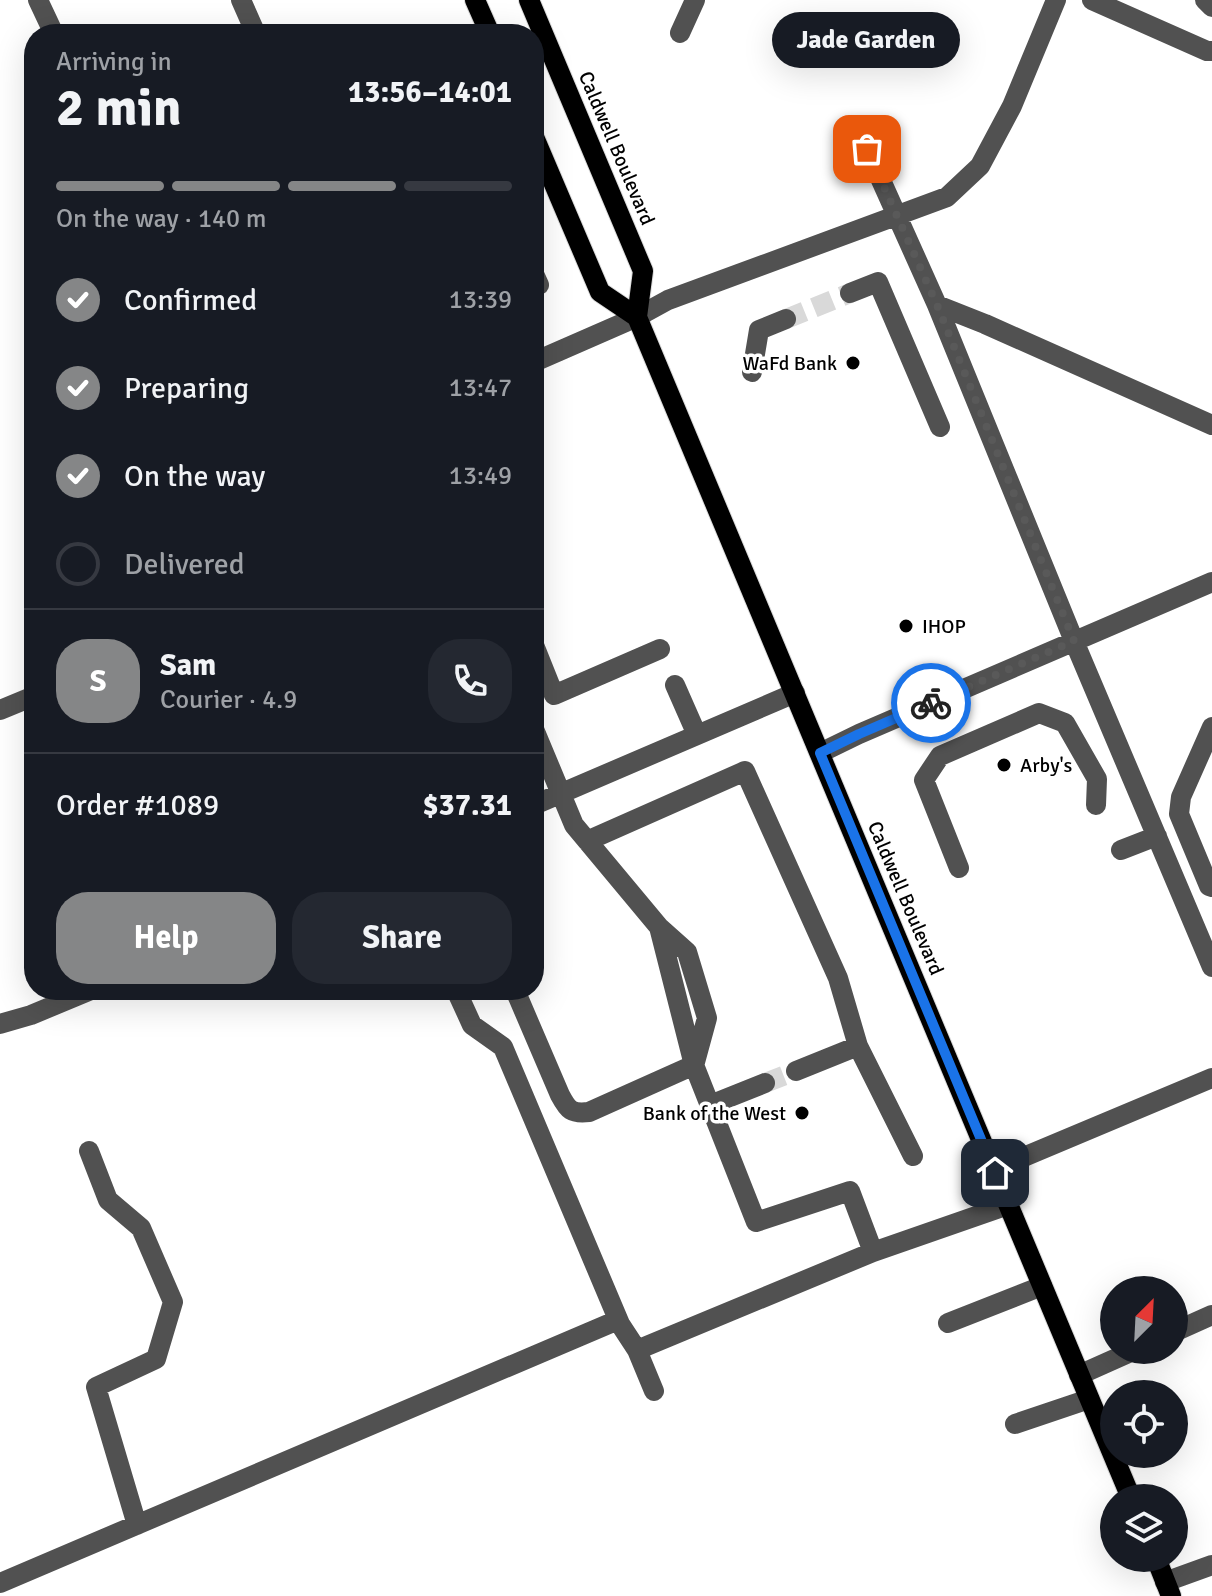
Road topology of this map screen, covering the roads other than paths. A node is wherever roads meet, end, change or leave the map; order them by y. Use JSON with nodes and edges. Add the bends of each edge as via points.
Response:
{"nodes":[{"id":1,"x":38,"y":0,"type":"edge"},
{"id":2,"x":241,"y":0,"type":"edge"},
{"id":3,"x":475,"y":0,"type":"edge"},
{"id":4,"x":529,"y":0,"type":"edge"},
{"id":5,"x":695,"y":0,"type":"edge"},
{"id":6,"x":1056,"y":0,"type":"edge"},
{"id":7,"x":1092,"y":0,"type":"edge"},
{"id":8,"x":1205,"y":0,"type":"edge"},
{"id":9,"x":1212,"y":7,"type":"edge"},
{"id":10,"x":49,"y":24,"type":"edge"},
{"id":11,"x":252,"y":24,"type":"edge"},
{"id":12,"x":486,"y":24,"type":"edge"},
{"id":13,"x":539,"y":24,"type":"edge"},
{"id":14,"x":680,"y":33,"type":"dead end"},
{"id":15,"x":544,"y":36,"type":"edge"},
{"id":16,"x":1212,"y":51,"type":"edge"},
{"id":17,"x":867,"y":149,"type":"dead end"},
{"id":18,"x":544,"y":160,"type":"edge"},
{"id":19,"x":897,"y":217,"type":"junction"},
{"id":20,"x":850,"y":293,"type":"tunnel mouth"},
{"id":21,"x":937,"y":305,"type":"junction"},
{"id":22,"x":637,"y":317,"type":"junction"},
{"id":23,"x":786,"y":319,"type":"tunnel mouth"},
{"id":24,"x":544,"y":358,"type":"edge"},
{"id":25,"x":752,"y":372,"type":"dead end"},
{"id":26,"x":1212,"y":425,"type":"edge"},
{"id":27,"x":940,"y":427,"type":"dead end"},
{"id":28,"x":1212,"y":582,"type":"edge"},
{"id":29,"x":1074,"y":641,"type":"junction"},
{"id":30,"x":660,"y":649,"type":"dead end"},
{"id":31,"x":544,"y":670,"type":"edge"},
{"id":32,"x":675,"y":685,"type":"dead end"},
{"id":33,"x":795,"y":693,"type":"junction"},
{"id":34,"x":24,"y":700,"type":"edge"},
{"id":35,"x":0,"y":710,"type":"edge"},
{"id":36,"x":1212,"y":727,"type":"edge"},
{"id":37,"x":697,"y":735,"type":"junction"},
{"id":38,"x":820,"y":753,"type":"junction"},
{"id":39,"x":544,"y":754,"type":"edge"},
{"id":40,"x":560,"y":794,"type":"junction"},
{"id":41,"x":544,"y":801,"type":"edge"},
{"id":42,"x":1096,"y":805,"type":"dead end"},
{"id":43,"x":1157,"y":836,"type":"junction"},
{"id":44,"x":587,"y":841,"type":"junction"},
{"id":45,"x":1121,"y":850,"type":"dead end"},
{"id":46,"x":959,"y":868,"type":"dead end"},
{"id":47,"x":1212,"y":887,"type":"edge"},
{"id":48,"x":1212,"y":967,"type":"edge"},
{"id":49,"x":67,"y":1000,"type":"edge"},
{"id":50,"x":461,"y":1000,"type":"edge"},
{"id":51,"x":519,"y":1000,"type":"edge"},
{"id":52,"x":0,"y":1024,"type":"edge"},
{"id":53,"x":858,"y":1046,"type":"junction"},
{"id":54,"x":694,"y":1065,"type":"junction"},
{"id":55,"x":796,"y":1071,"type":"tunnel mouth"},
{"id":56,"x":1212,"y":1078,"type":"edge"},
{"id":57,"x":765,"y":1083,"type":"tunnel mouth"},
{"id":58,"x":710,"y":1105,"type":"junction"},
{"id":59,"x":89,"y":1151,"type":"dead end"},
{"id":60,"x":913,"y":1156,"type":"dead end"},
{"id":61,"x":995,"y":1173,"type":"junction"},
{"id":62,"x":1008,"y":1205,"type":"junction"},
{"id":63,"x":873,"y":1252,"type":"junction"},
{"id":64,"x":1042,"y":1286,"type":"junction"},
{"id":65,"x":1212,"y":1315,"type":"edge"},
{"id":66,"x":618,"y":1320,"type":"junction"},
{"id":67,"x":948,"y":1323,"type":"dead end"},
{"id":68,"x":1188,"y":1326,"type":"edge"},
{"id":69,"x":637,"y":1350,"type":"junction"},
{"id":70,"x":1104,"y":1364,"type":"edge"},
{"id":71,"x":1079,"y":1375,"type":"junction"},
{"id":72,"x":654,"y":1391,"type":"dead end"},
{"id":73,"x":1089,"y":1399,"type":"junction"},
{"id":74,"x":1015,"y":1424,"type":"dead end"},
{"id":75,"x":1125,"y":1484,"type":"edge"},
{"id":76,"x":137,"y":1525,"type":"junction"},
{"id":77,"x":1212,"y":1565,"type":"edge"},
{"id":78,"x":0,"y":1583,"type":"edge"},
{"id":79,"x":1168,"y":1589,"type":"edge"}],
"edges":[{"from":1,"to":10,"type":"lane"},
{"from":2,"to":11,"type":"lane"},
{"from":3,"to":12,"type":"main road"},
{"from":4,"to":13,"type":"main road","name":"Caldwell Boulevard"},
{"from":5,"to":14,"type":"lane"},
{"from":6,"to":19,"type":"lane","via":[[1012,106],[980,166],[947,197]]},
{"from":7,"to":16,"type":"lane"},
{"from":8,"to":9,"type":"lane"},
{"from":15,"to":22,"type":"main road","name":"Caldwell Boulevard","via":[[643,271]]},
{"from":17,"to":19,"type":"lane"},
{"from":18,"to":22,"type":"main road","via":[[600,292]]},
{"from":19,"to":21,"type":"lane"},
{"from":19,"to":22,"type":"lane","via":[[668,300]]},
{"from":20,"to":27,"type":"lane","via":[[878,282]]},
{"from":21,"to":26,"type":"lane"},
{"from":21,"to":29,"type":"lane"},
{"from":22,"to":24,"type":"lane"},
{"from":22,"to":33,"type":"main road","name":"Caldwell Boulevard"},
{"from":23,"to":25,"type":"lane","via":[[759,330]]},
{"from":28,"to":29,"type":"lane"},
{"from":29,"to":38,"type":"lane"},
{"from":29,"to":43,"type":"lane"},
{"from":30,"to":31,"type":"lane","via":[[554,695]]},
{"from":32,"to":37,"type":"lane"},
{"from":33,"to":37,"type":"lane"},
{"from":33,"to":38,"type":"main road","name":"Caldwell Boulevard"},
{"from":34,"to":35,"type":"lane"},
{"from":36,"to":47,"type":"lane","via":[[1181,797],[1179,814]]},
{"from":37,"to":40,"type":"lane"},
{"from":38,"to":61,"type":"main road","name":"Caldwell Boulevard"},
{"from":39,"to":40,"type":"lane"},
{"from":40,"to":41,"type":"lane"},
{"from":40,"to":44,"type":"lane"},
{"from":42,"to":46,"type":"lane","via":[[1097,779],[1065,723],[1039,713],[940,756],[924,780]]},
{"from":43,"to":45,"type":"lane"},
{"from":43,"to":48,"type":"lane"},
{"from":44,"to":53,"type":"lane","via":[[745,771],[838,978]]},
{"from":44,"to":54,"type":"lane","via":[[659,927]]},
{"from":49,"to":52,"type":"lane"},
{"from":50,"to":66,"type":"lane","via":[[472,1025],[503,1047]]},
{"from":51,"to":54,"type":"lane","via":[[560,1095],[577,1113]]},
{"from":53,"to":55,"type":"lane"},
{"from":53,"to":60,"type":"lane"},
{"from":54,"to":58,"type":"lane"},
{"from":56,"to":61,"type":"lane"},
{"from":57,"to":58,"type":"lane"},
{"from":58,"to":63,"type":"lane","via":[[756,1222],[850,1191]]},
{"from":59,"to":76,"type":"lane","via":[[108,1200],[141,1228],[173,1302],[156,1359],[96,1387]]},
{"from":61,"to":62,"type":"main road","name":"Caldwell Boulevard"},
{"from":62,"to":63,"type":"lane"},
{"from":62,"to":64,"type":"main road","name":"Caldwell Boulevard"},
{"from":63,"to":69,"type":"lane"},
{"from":64,"to":67,"type":"lane"},
{"from":64,"to":71,"type":"main road","name":"Caldwell Boulevard"},
{"from":65,"to":68,"type":"lane"},
{"from":66,"to":69,"type":"lane"},
{"from":66,"to":76,"type":"lane"},
{"from":69,"to":72,"type":"lane"},
{"from":70,"to":71,"type":"lane"},
{"from":71,"to":73,"type":"main road","name":"Caldwell Boulevard"},
{"from":73,"to":74,"type":"lane"},
{"from":73,"to":75,"type":"main road","name":"Caldwell Boulevard"},
{"from":76,"to":78,"type":"lane"},
{"from":77,"to":79,"type":"lane"}]}
